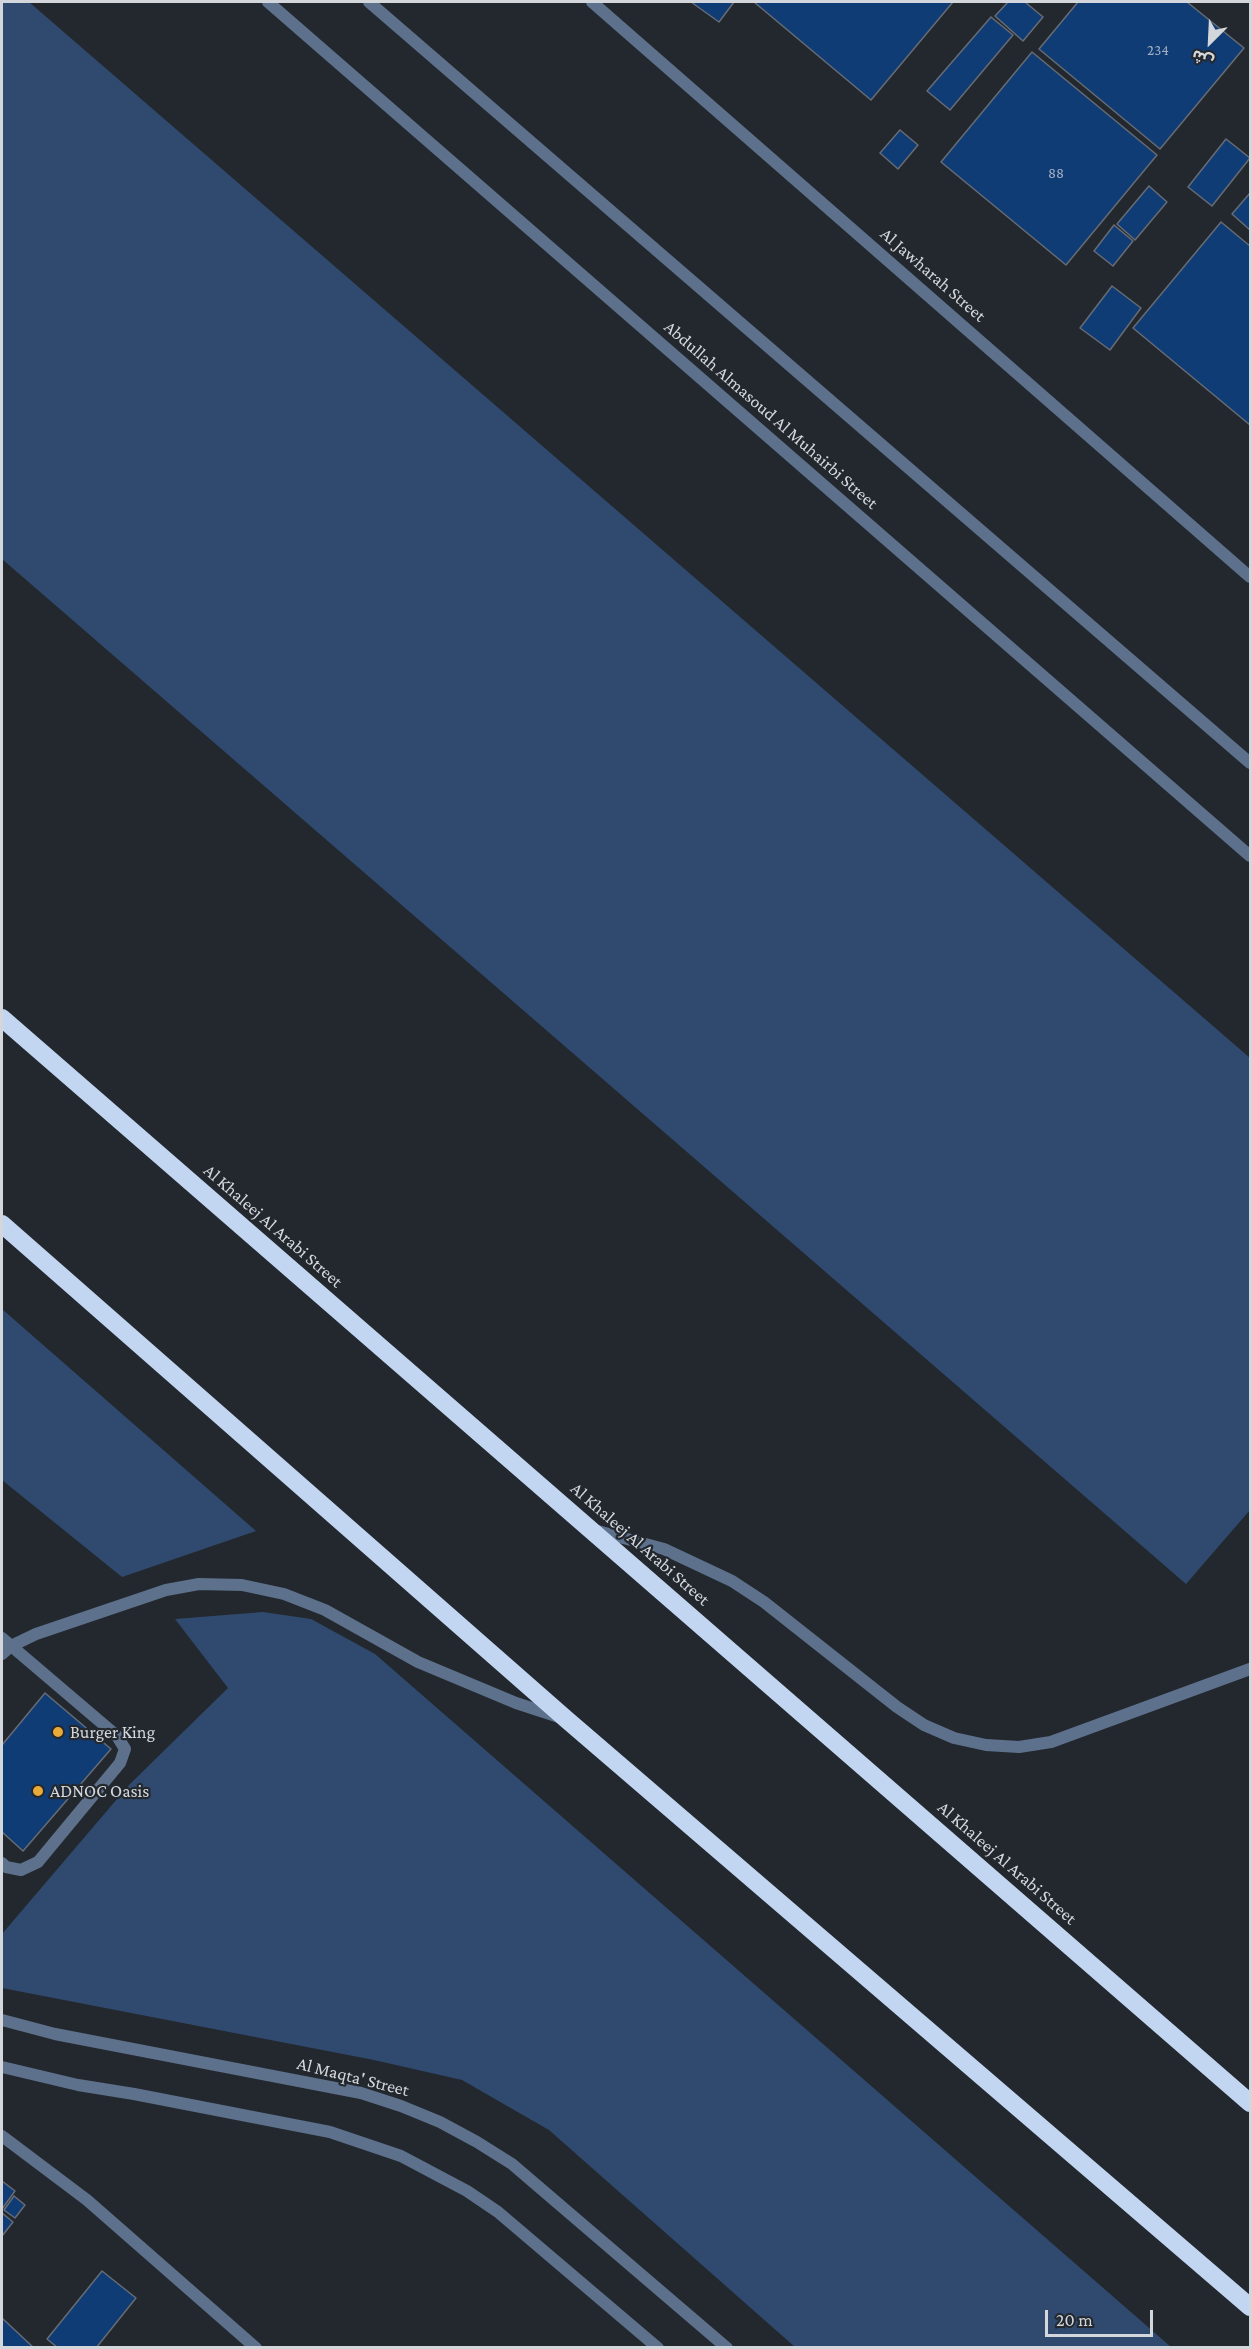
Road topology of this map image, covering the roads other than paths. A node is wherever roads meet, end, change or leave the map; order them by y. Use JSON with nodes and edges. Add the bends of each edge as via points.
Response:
{"nodes":[{"id":1,"x":268,"y":2,"type":"edge"},
{"id":2,"x":369,"y":2,"type":"edge"},
{"id":3,"x":592,"y":2,"type":"edge"},
{"id":4,"x":1251,"y":577,"type":"edge"},
{"id":5,"x":1251,"y":763,"type":"edge"},
{"id":6,"x":1251,"y":856,"type":"edge"},
{"id":7,"x":2,"y":1018,"type":"edge"},
{"id":8,"x":2,"y":1224,"type":"edge"},
{"id":9,"x":591,"y":1529,"type":"junction"},
{"id":10,"x":5,"y":1646,"type":"edge"},
{"id":11,"x":1251,"y":1669,"type":"edge"},
{"id":12,"x":566,"y":1719,"type":"junction"},
{"id":13,"x":2,"y":1863,"type":"edge"},
{"id":14,"x":2,"y":2020,"type":"edge"},
{"id":15,"x":2,"y":2067,"type":"edge"},
{"id":16,"x":1251,"y":2103,"type":"edge"},
{"id":17,"x":2,"y":2136,"type":"edge"},
{"id":18,"x":1251,"y":2307,"type":"edge"},
{"id":19,"x":256,"y":2348,"type":"edge"},
{"id":20,"x":658,"y":2348,"type":"edge"},
{"id":21,"x":727,"y":2348,"type":"edge"}],
"edges":[{"from":1,"to":6,"type":"street","name":"Abdullah Almasoud Al Muhairbi Street"},
{"from":2,"to":5,"type":"street"},
{"from":3,"to":4,"type":"street","name":"Al Jawharah Street"},
{"from":7,"to":9,"type":"highway","name":"Al Khaleej Al Arabi Street"},
{"from":8,"to":12,"type":"highway"},
{"from":9,"to":11,"type":"street","via":[[664,1549],[732,1581],[924,1725],[954,1738],[986,1745],[1018,1747],[1051,1742]]},
{"from":9,"to":16,"type":"highway","name":"Al Khaleej Al Arabi Street"},
{"from":10,"to":12,"type":"street","via":[[166,1590],[199,1584],[242,1585],[284,1594],[325,1610],[418,1662],[516,1703]]},
{"from":10,"to":13,"type":"street","via":[[117,1737],[125,1749],[120,1763],[38,1862],[21,1870]]},
{"from":12,"to":18,"type":"highway"},
{"from":14,"to":21,"type":"street","name":"Al Maqta' Street","via":[[55,2034],[361,2093],[440,2122],[512,2164]]},
{"from":15,"to":20,"type":"street","via":[[330,2132],[401,2156],[498,2212]]},
{"from":17,"to":19,"type":"street","via":[[87,2200]]}]}
